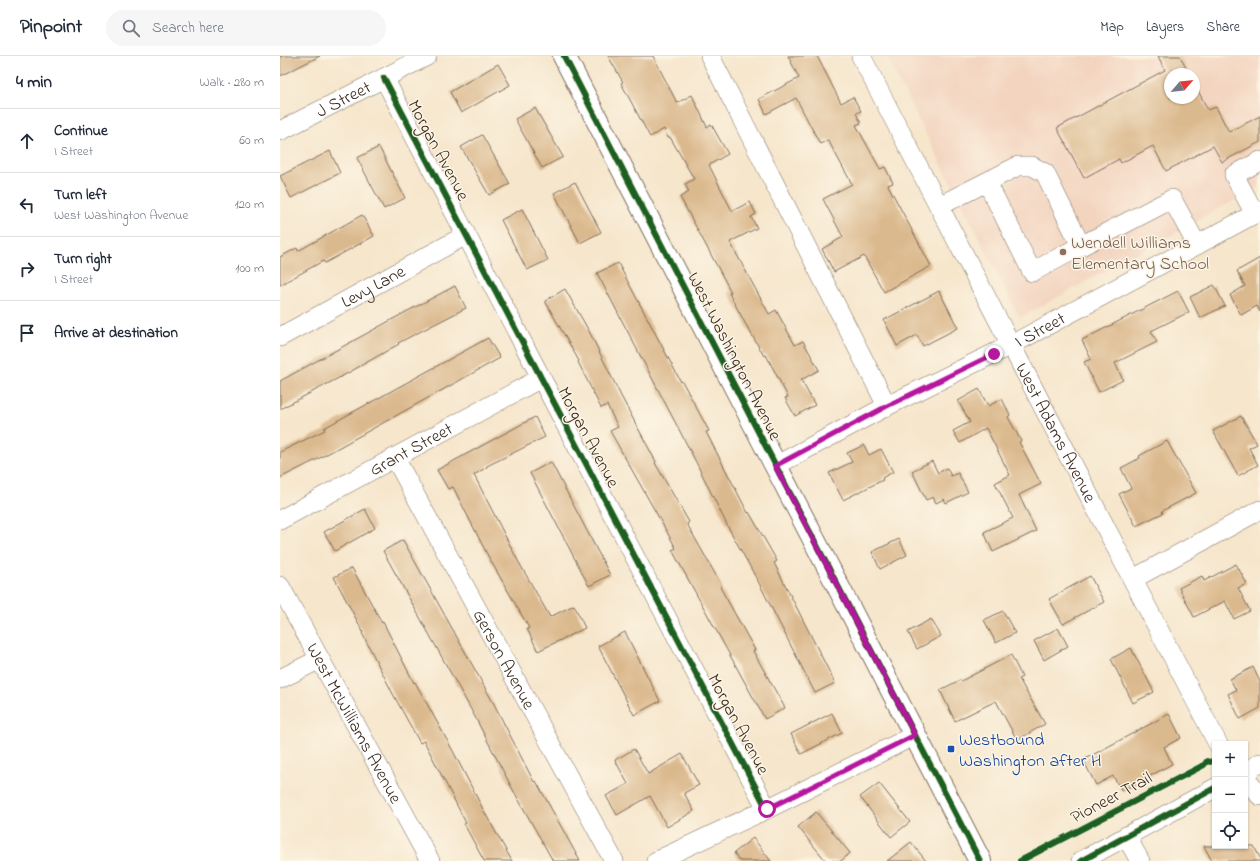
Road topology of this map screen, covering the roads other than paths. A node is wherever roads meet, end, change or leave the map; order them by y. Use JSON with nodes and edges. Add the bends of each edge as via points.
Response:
{"nodes":[{"id":1,"x":427,"y":56,"type":"edge"},
{"id":2,"x":564,"y":56,"type":"edge"},
{"id":3,"x":710,"y":56,"type":"edge"},
{"id":4,"x":861,"y":56,"type":"edge"},
{"id":5,"x":384,"y":78,"type":"junction"},
{"id":6,"x":280,"y":131,"type":"edge"},
{"id":7,"x":1260,"y":161,"type":"edge"},
{"id":8,"x":987,"y":182,"type":"junction"},
{"id":9,"x":939,"y":206,"type":"junction"},
{"id":10,"x":1257,"y":213,"type":"edge"},
{"id":11,"x":466,"y":235,"type":"junction"},
{"id":12,"x":1197,"y":245,"type":"junction"},
{"id":13,"x":1081,"y":246,"type":"junction"},
{"id":14,"x":280,"y":337,"type":"edge"},
{"id":15,"x":1011,"y":345,"type":"junction"},
{"id":16,"x":541,"y":378,"type":"junction"},
{"id":17,"x":887,"y":406,"type":"junction"},
{"id":18,"x":395,"y":458,"type":"junction"},
{"id":19,"x":775,"y":466,"type":"junction"},
{"id":20,"x":1260,"y":510,"type":"edge"},
{"id":21,"x":280,"y":520,"type":"edge"},
{"id":22,"x":1133,"y":579,"type":"junction"},
{"id":23,"x":280,"y":586,"type":"edge"},
{"id":24,"x":320,"y":659,"type":"junction"},
{"id":25,"x":280,"y":679,"type":"edge"},
{"id":26,"x":915,"y":735,"type":"junction"},
{"id":27,"x":1216,"y":741,"type":"edge"},
{"id":28,"x":1260,"y":763,"type":"edge"},
{"id":29,"x":1248,"y":770,"type":"edge"},
{"id":30,"x":1248,"y":782,"type":"edge"},
{"id":31,"x":1212,"y":790,"type":"edge"},
{"id":32,"x":1260,"y":796,"type":"edge"},
{"id":33,"x":767,"y":809,"type":"junction"},
{"id":34,"x":1126,"y":836,"type":"junction"},
{"id":35,"x":430,"y":861,"type":"edge"},
{"id":36,"x":614,"y":861,"type":"edge"},
{"id":37,"x":656,"y":861,"type":"edge"},
{"id":38,"x":980,"y":861,"type":"edge"},
{"id":39,"x":1081,"y":861,"type":"edge"},
{"id":40,"x":1140,"y":861,"type":"edge"}],
"edges":[{"from":1,"to":5,"type":"street","name":"J Street"},
{"from":2,"to":19,"type":"main road","name":"West Washington Avenue"},
{"from":3,"to":17,"type":"street"},
{"from":4,"to":9,"type":"street","name":"West Adams Avenue"},
{"from":5,"to":6,"type":"street","name":"J Street"},
{"from":5,"to":11,"type":"street","name":"Morgan Avenue"},
{"from":7,"to":10,"type":"street","via":[[1234,175]]},
{"from":8,"to":9,"type":"street"},
{"from":8,"to":13,"type":"street","via":[[1018,166],[1032,166],[1045,173]]},
{"from":8,"to":13,"type":"street","via":[[1032,272]]},
{"from":9,"to":15,"type":"street","name":"West Adams Avenue"},
{"from":10,"to":12,"type":"street","name":"I Street"},
{"from":11,"to":14,"type":"street","name":"Levy Lane"},
{"from":11,"to":16,"type":"street","name":"Morgan Avenue"},
{"from":12,"to":13,"type":"street","via":[[1172,199]]},
{"from":12,"to":15,"type":"street","name":"I Street"},
{"from":15,"to":17,"type":"street","name":"I Street"},
{"from":15,"to":22,"type":"street","name":"West Adams Avenue"},
{"from":16,"to":18,"type":"street","name":"Grant Street"},
{"from":16,"to":33,"type":"street","name":"Morgan Avenue"},
{"from":17,"to":19,"type":"street","name":"I Street"},
{"from":18,"to":21,"type":"street","name":"Grant Street"},
{"from":18,"to":36,"type":"street","name":"Gerson Avenue"},
{"from":19,"to":26,"type":"main road","name":"West Washington Avenue"},
{"from":20,"to":22,"type":"street"},
{"from":22,"to":27,"type":"street","name":"West Adams Avenue"},
{"from":23,"to":24,"type":"street","name":"West McWilliams Avenue"},
{"from":24,"to":25,"type":"street"},
{"from":24,"to":35,"type":"street","name":"West McWilliams Avenue"},
{"from":26,"to":33,"type":"street"},
{"from":26,"to":38,"type":"main road","name":"West Washington Avenue"},
{"from":28,"to":29,"type":"street"},
{"from":30,"to":32,"type":"street"},
{"from":31,"to":34,"type":"street"},
{"from":33,"to":37,"type":"street"},
{"from":34,"to":39,"type":"street"},
{"from":34,"to":40,"type":"street"}]}
